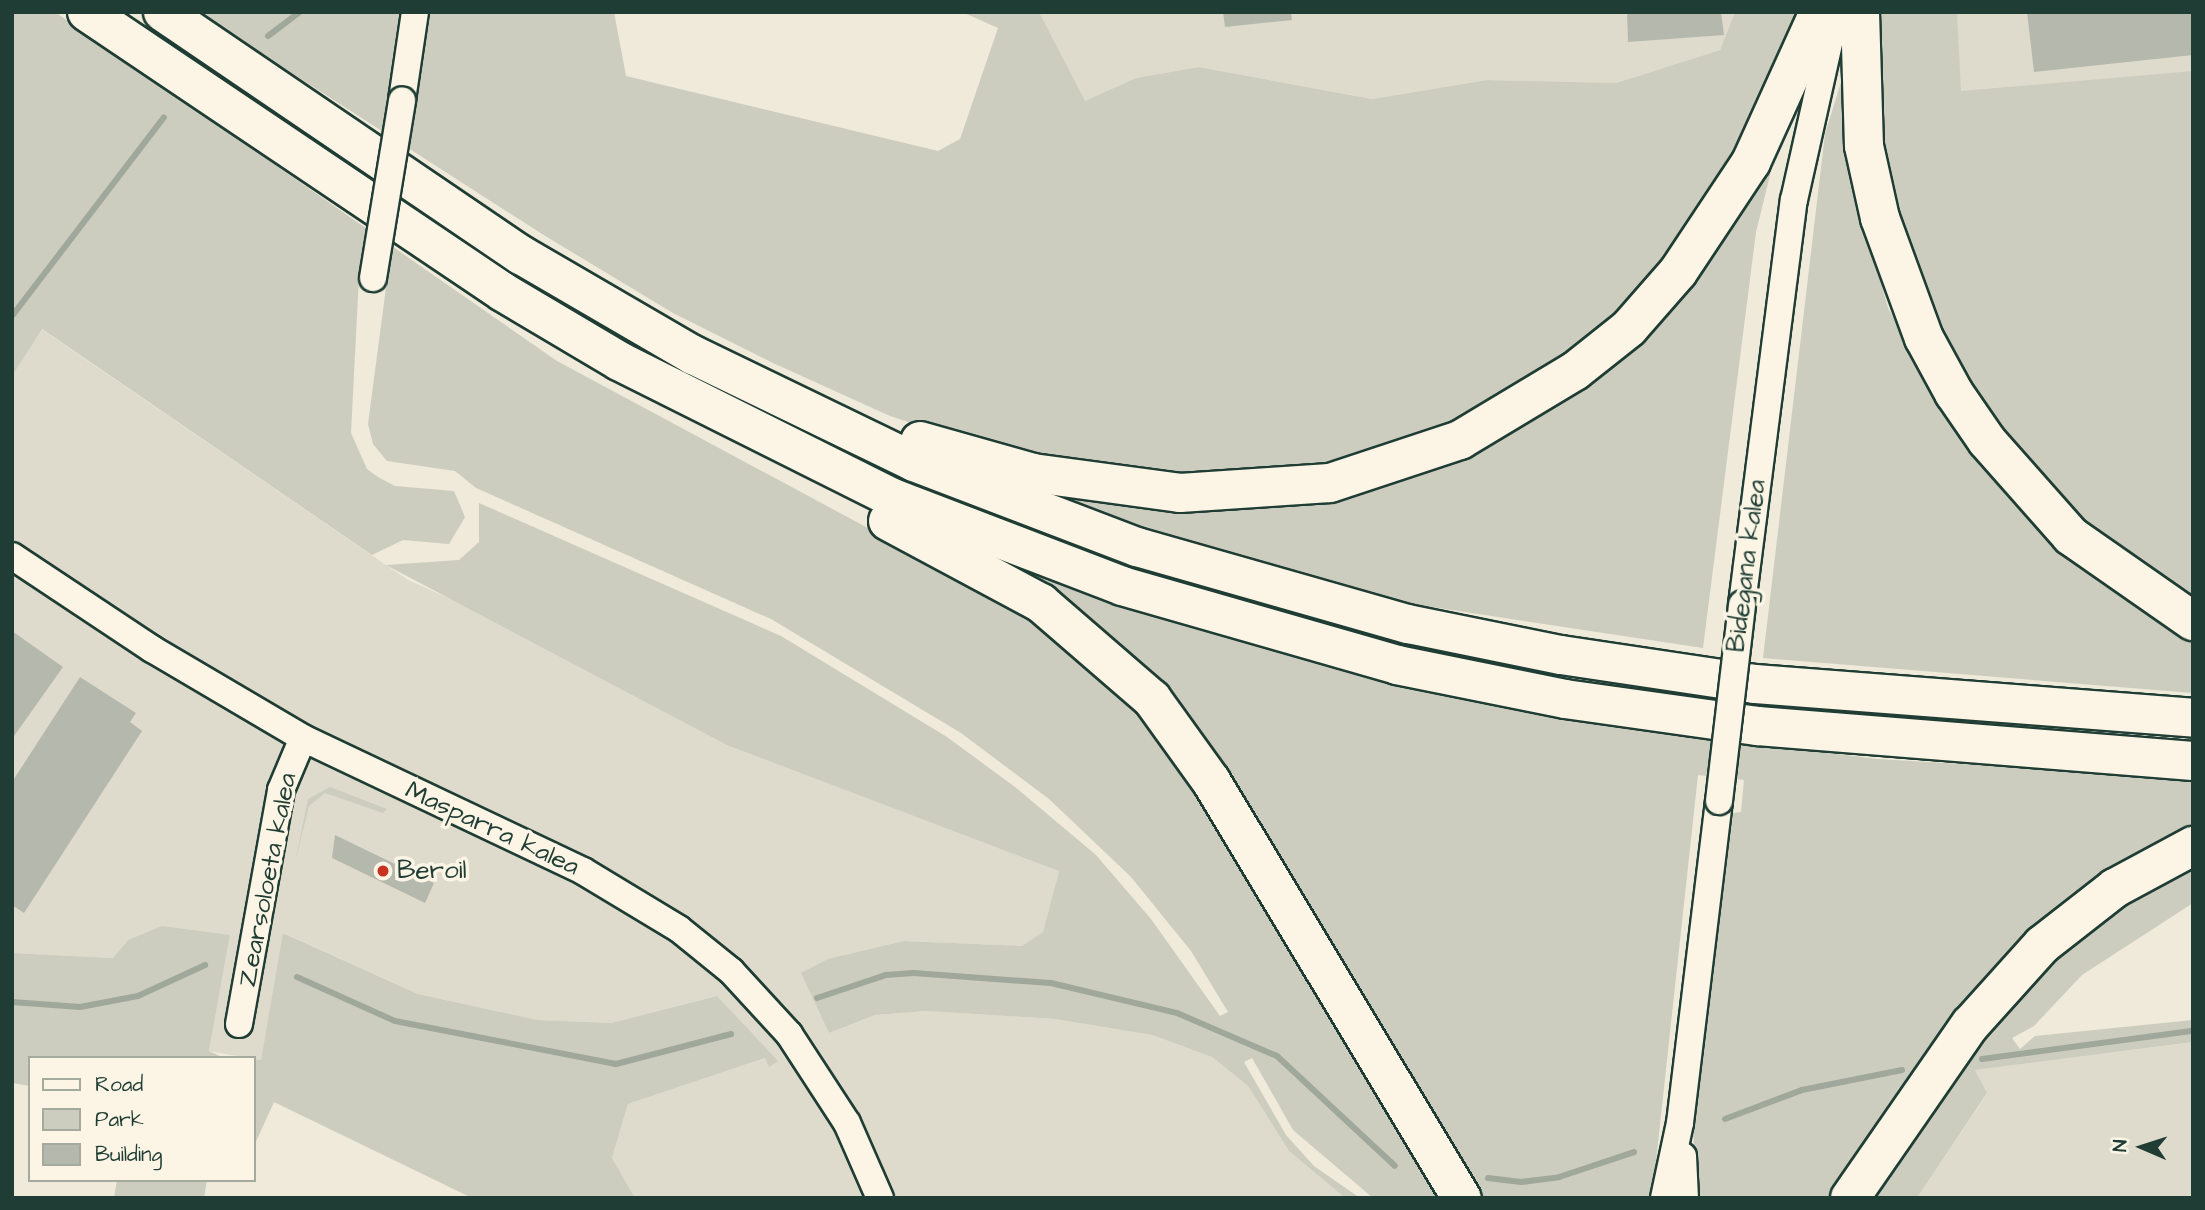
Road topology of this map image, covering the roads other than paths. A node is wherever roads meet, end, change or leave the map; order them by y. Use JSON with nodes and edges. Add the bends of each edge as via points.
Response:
{"nodes":[{"id":1,"x":87,"y":12,"type":"edge"},
{"id":2,"x":163,"y":12,"type":"edge"},
{"id":3,"x":415,"y":12,"type":"edge"},
{"id":4,"x":1819,"y":12,"type":"edge"},
{"id":5,"x":1836,"y":12,"type":"edge"},
{"id":6,"x":1860,"y":12,"type":"edge"},
{"id":7,"x":373,"y":278,"type":"dead end"},
{"id":8,"x":693,"y":355,"type":"junction"},
{"id":9,"x":619,"y":361,"type":"junction"},
{"id":10,"x":12,"y":555,"type":"edge"},
{"id":11,"x":2193,"y":621,"type":"edge"},
{"id":12,"x":2193,"y":718,"type":"edge"},
{"id":13,"x":303,"y":738,"type":"junction"},
{"id":14,"x":2193,"y":761,"type":"edge"},
{"id":15,"x":2193,"y":846,"type":"edge"},
{"id":16,"x":239,"y":1024,"type":"dead end"},
{"id":17,"x":1681,"y":1123,"type":"junction"},
{"id":18,"x":880,"y":1198,"type":"edge"},
{"id":19,"x":1462,"y":1198,"type":"edge"},
{"id":20,"x":1664,"y":1198,"type":"edge"},
{"id":21,"x":1685,"y":1198,"type":"edge"},
{"id":22,"x":1850,"y":1198,"type":"edge"}],
"edges":[{"from":1,"to":9,"type":"highway","via":[[503,292]]},
{"from":2,"to":8,"type":"highway","via":[[521,254]]},
{"from":3,"to":7,"type":"street","bridge":true},
{"from":4,"to":8,"type":"highway","via":[[1751,162],[1709,232],[1629,328],[1524,406],[1405,463],[1330,483],[1260,491],[1106,487],[929,444]]},
{"from":5,"to":17,"type":"street","name":"Bidegana kalea","bridge":true,"via":[[1794,200]]},
{"from":6,"to":11,"type":"highway","via":[[1864,146],[1880,218],[1919,326],[1954,393],[2071,536]]},
{"from":8,"to":12,"type":"highway","via":[[1016,503],[1262,586],[1408,624],[1755,684]]},
{"from":9,"to":14,"type":"highway","via":[[893,498],[999,542],[1240,623],[1384,662],[1564,699],[1758,726]]},
{"from":9,"to":19,"type":"highway","via":[[707,425],[1041,603],[1152,699],[1211,781]]},
{"from":10,"to":13,"type":"street","name":"Masparra kalea","via":[[152,649]]},
{"from":13,"to":16,"type":"street","name":"Zearsoloeta kalea","via":[[281,790]]},
{"from":13,"to":18,"type":"street","name":"Masparra kalea","via":[[583,871],[680,929],[731,971],[789,1034],[847,1123]]},
{"from":15,"to":22,"type":"highway","via":[[2115,888],[2042,945],[1970,1026]]},
{"from":17,"to":20,"type":"street","name":"Bidegana kalea"},
{"from":17,"to":21,"type":"street","name":"Bidegana kalea"}]}
